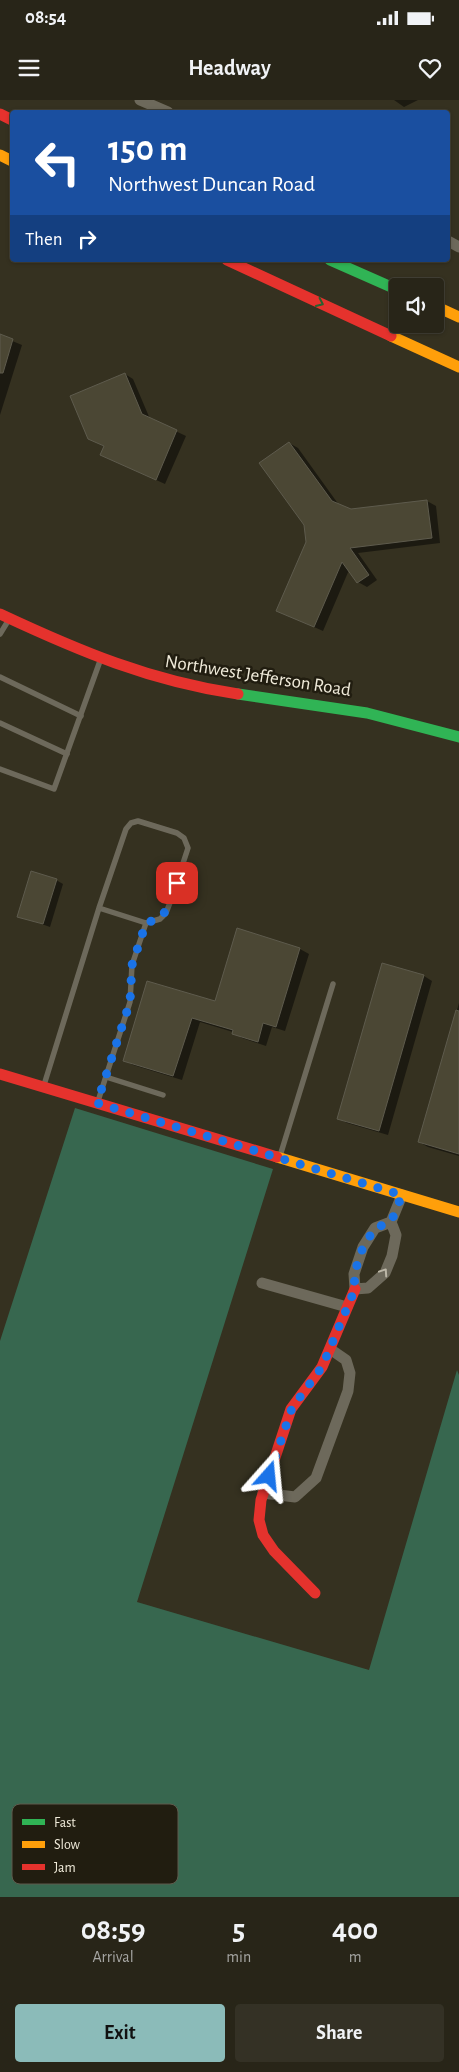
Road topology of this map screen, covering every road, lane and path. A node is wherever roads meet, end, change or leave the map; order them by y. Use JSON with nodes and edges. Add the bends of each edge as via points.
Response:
{"nodes":[{"id":1,"x":140,"y":100,"type":"edge"},
{"id":2,"x":163,"y":110,"type":"edge"},
{"id":3,"x":232,"y":262,"type":"edge"},
{"id":4,"x":335,"y":262,"type":"edge"},
{"id":5,"x":389,"y":286,"type":"edge"},
{"id":6,"x":444,"y":310,"type":"edge"},
{"id":7,"x":459,"y":317,"type":"edge"},
{"id":8,"x":459,"y":366,"type":"edge"},
{"id":9,"x":5,"y":616,"type":"edge"},
{"id":10,"x":0,"y":634,"type":"edge"},
{"id":11,"x":101,"y":659,"type":"junction"},
{"id":12,"x":0,"y":676,"type":"edge"},
{"id":13,"x":81,"y":716,"type":"junction"},
{"id":14,"x":0,"y":723,"type":"edge"},
{"id":15,"x":459,"y":737,"type":"edge"},
{"id":16,"x":67,"y":754,"type":"junction"},
{"id":17,"x":0,"y":769,"type":"edge"},
{"id":18,"x":99,"y":908,"type":"junction"},
{"id":19,"x":146,"y":923,"type":"junction"},
{"id":20,"x":333,"y":984,"type":"dead end"},
{"id":21,"x":0,"y":1074,"type":"edge"},
{"id":22,"x":106,"y":1077,"type":"junction"},
{"id":23,"x":43,"y":1086,"type":"junction"},
{"id":24,"x":163,"y":1095,"type":"dead end"},
{"id":25,"x":97,"y":1103,"type":"junction"},
{"id":26,"x":280,"y":1158,"type":"junction"},
{"id":27,"x":402,"y":1195,"type":"junction"},
{"id":28,"x":459,"y":1212,"type":"edge"},
{"id":29,"x":391,"y":1222,"type":"junction"},
{"id":30,"x":262,"y":1283,"type":"dead end"},
{"id":31,"x":355,"y":1289,"type":"junction"},
{"id":32,"x":347,"y":1308,"type":"junction"},
{"id":33,"x":330,"y":1349,"type":"junction"},
{"id":34,"x":263,"y":1493,"type":"junction"},
{"id":35,"x":315,"y":1593,"type":"dead end"}],
"edges":[{"from":1,"to":2,"type":"street"},
{"from":3,"to":8,"type":"main road","one_way":true},
{"from":4,"to":5,"type":"main road"},
{"from":6,"to":7,"type":"main road"},
{"from":9,"to":10,"type":"lane"},
{"from":9,"to":11,"type":"main road","name":"Northwest Jefferson Road"},
{"from":11,"to":13,"type":"lane"},
{"from":11,"to":15,"type":"main road","name":"Northwest Jefferson Road","via":[[165,681],[350,709]]},
{"from":12,"to":13,"type":"lane"},
{"from":13,"to":16,"type":"lane"},
{"from":14,"to":16,"type":"lane"},
{"from":16,"to":17,"type":"lane","via":[[54,789]]},
{"from":18,"to":19,"type":"lane"},
{"from":18,"to":19,"type":"lane","via":[[123,835],[131,823],[138,821],[177,833],[184,838],[188,848],[171,900],[160,919]]},
{"from":18,"to":23,"type":"lane"},
{"from":19,"to":22,"type":"lane","via":[[132,965],[130,1002]]},
{"from":20,"to":26,"type":"lane"},
{"from":21,"to":23,"type":"main road"},
{"from":22,"to":24,"type":"lane"},
{"from":22,"to":25,"type":"lane"},
{"from":23,"to":25,"type":"main road"},
{"from":25,"to":26,"type":"main road"},
{"from":26,"to":27,"type":"main road"},
{"from":27,"to":28,"type":"main road"},
{"from":27,"to":29,"type":"street"},
{"from":29,"to":31,"type":"street","via":[[375,1228],[363,1247],[354,1274]]},
{"from":31,"to":29,"type":"street","one_way":true,"via":[[368,1288],[385,1273],[396,1234]]},
{"from":30,"to":32,"type":"street"},
{"from":31,"to":32,"type":"main road"},
{"from":32,"to":33,"type":"main road"},
{"from":33,"to":34,"type":"main road","via":[[322,1367],[292,1408]]},
{"from":33,"to":34,"type":"street","via":[[346,1360],[350,1373],[348,1391],[316,1478],[295,1497]]},
{"from":34,"to":35,"type":"main road","via":[[259,1520],[263,1535]]}]}
